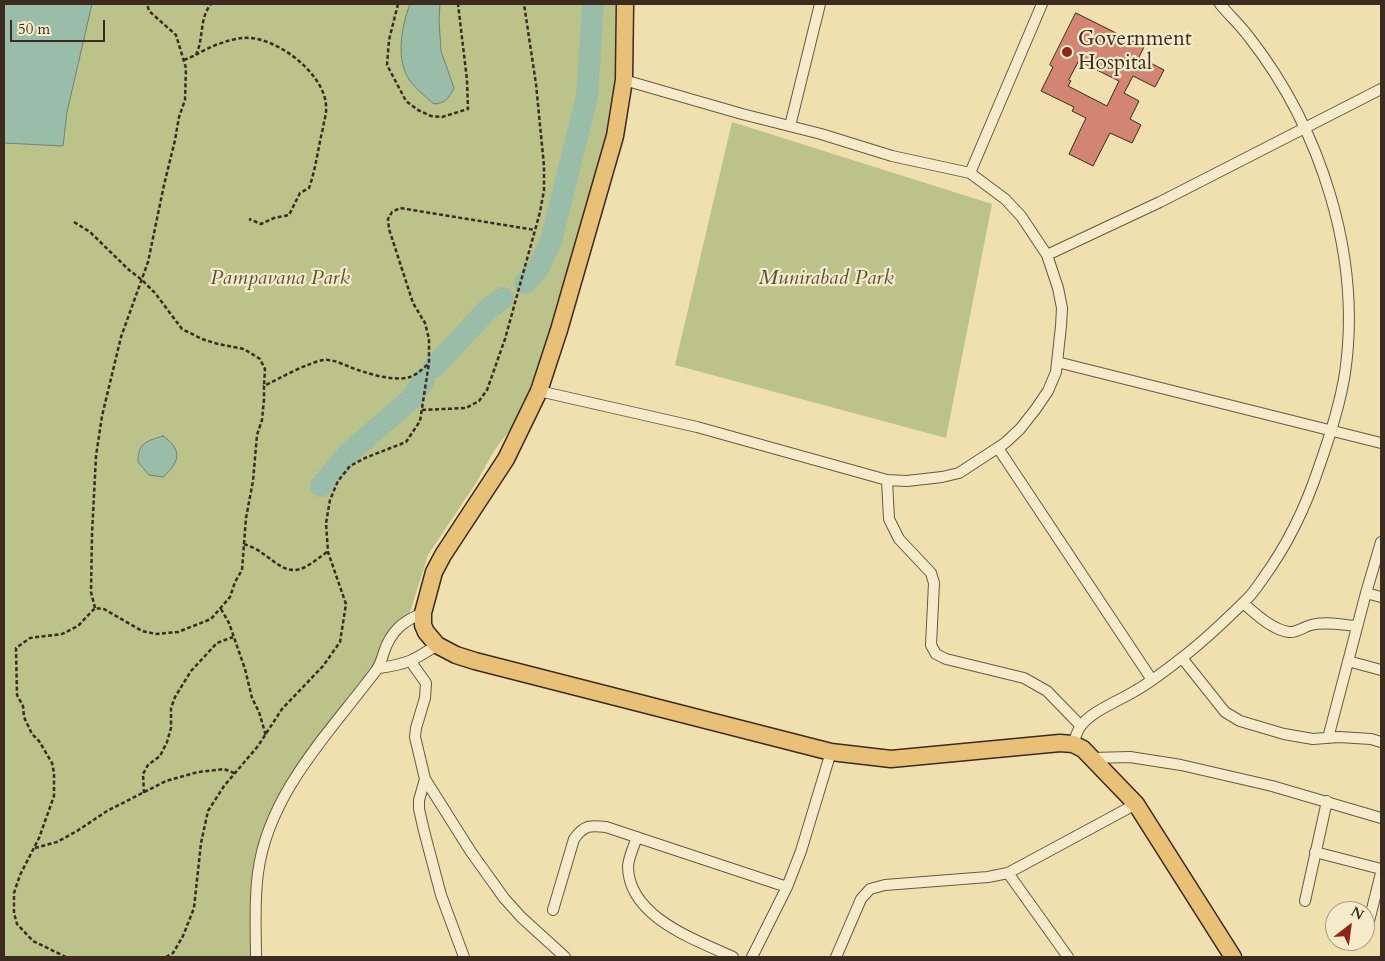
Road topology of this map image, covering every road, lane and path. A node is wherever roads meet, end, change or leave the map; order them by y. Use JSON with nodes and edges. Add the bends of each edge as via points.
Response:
{"nodes":[{"id":1,"x":146,"y":4,"type":"edge"},
{"id":2,"x":210,"y":4,"type":"edge"},
{"id":3,"x":398,"y":4,"type":"edge"},
{"id":4,"x":458,"y":4,"type":"edge"},
{"id":5,"x":524,"y":4,"type":"edge"},
{"id":6,"x":625,"y":4,"type":"edge"},
{"id":7,"x":820,"y":4,"type":"edge"},
{"id":8,"x":1042,"y":4,"type":"edge"},
{"id":9,"x":1220,"y":4,"type":"edge"},
{"id":10,"x":196,"y":55,"type":"junction"},
{"id":11,"x":184,"y":60,"type":"junction"},
{"id":12,"x":624,"y":80,"type":"junction"},
{"id":13,"x":1381,"y":89,"type":"edge"},
{"id":14,"x":790,"y":126,"type":"junction"},
{"id":15,"x":1304,"y":128,"type":"junction"},
{"id":16,"x":970,"y":173,"type":"junction"},
{"id":17,"x":249,"y":219,"type":"dead end"},
{"id":18,"x":74,"y":222,"type":"dead end"},
{"id":19,"x":535,"y":230,"type":"junction"},
{"id":20,"x":1047,"y":255,"type":"junction"},
{"id":21,"x":142,"y":280,"type":"junction"},
{"id":22,"x":1057,"y":362,"type":"junction"},
{"id":23,"x":429,"y":363,"type":"junction"},
{"id":24,"x":264,"y":386,"type":"junction"},
{"id":25,"x":539,"y":391,"type":"junction"},
{"id":26,"x":422,"y":410,"type":"junction"},
{"id":27,"x":1331,"y":432,"type":"junction"},
{"id":28,"x":1381,"y":443,"type":"edge"},
{"id":29,"x":998,"y":448,"type":"junction"},
{"id":30,"x":887,"y":480,"type":"junction"},
{"id":31,"x":1381,"y":542,"type":"edge"},
{"id":32,"x":244,"y":544,"type":"junction"},
{"id":33,"x":328,"y":552,"type":"junction"},
{"id":34,"x":1366,"y":594,"type":"junction"},
{"id":35,"x":1381,"y":597,"type":"edge"},
{"id":36,"x":1242,"y":603,"type":"junction"},
{"id":37,"x":95,"y":608,"type":"junction"},
{"id":38,"x":221,"y":608,"type":"junction"},
{"id":39,"x":423,"y":613,"type":"junction"},
{"id":40,"x":1357,"y":626,"type":"junction"},
{"id":41,"x":233,"y":637,"type":"junction"},
{"id":42,"x":438,"y":645,"type":"junction"},
{"id":43,"x":1182,"y":658,"type":"junction"},
{"id":44,"x":1348,"y":661,"type":"junction"},
{"id":45,"x":411,"y":662,"type":"junction"},
{"id":46,"x":379,"y":668,"type":"junction"},
{"id":47,"x":1381,"y":670,"type":"edge"},
{"id":48,"x":1152,"y":680,"type":"junction"},
{"id":49,"x":1081,"y":726,"type":"junction"},
{"id":50,"x":266,"y":736,"type":"junction"},
{"id":51,"x":1328,"y":738,"type":"junction"},
{"id":52,"x":1381,"y":742,"type":"edge"},
{"id":53,"x":1073,"y":744,"type":"junction"},
{"id":54,"x":831,"y":752,"type":"junction"},
{"id":55,"x":1092,"y":758,"type":"junction"},
{"id":56,"x":234,"y":773,"type":"junction"},
{"id":57,"x":425,"y":778,"type":"junction"},
{"id":58,"x":144,"y":794,"type":"junction"},
{"id":59,"x":1327,"y":801,"type":"junction"},
{"id":60,"x":1136,"y":804,"type":"junction"},
{"id":61,"x":1381,"y":818,"type":"edge"},
{"id":62,"x":638,"y":837,"type":"junction"},
{"id":63,"x":35,"y":848,"type":"junction"},
{"id":64,"x":1316,"y":852,"type":"junction"},
{"id":65,"x":1381,"y":869,"type":"edge"},
{"id":66,"x":1008,"y":873,"type":"junction"},
{"id":67,"x":1381,"y":873,"type":"edge"},
{"id":68,"x":787,"y":887,"type":"junction"},
{"id":69,"x":1305,"y":901,"type":"dead end"},
{"id":70,"x":1374,"y":901,"type":"edge"},
{"id":71,"x":553,"y":910,"type":"dead end"},
{"id":72,"x":66,"y":957,"type":"edge"},
{"id":73,"x":166,"y":957,"type":"edge"},
{"id":74,"x":256,"y":957,"type":"edge"},
{"id":75,"x":464,"y":957,"type":"edge"},
{"id":76,"x":565,"y":957,"type":"edge"},
{"id":77,"x":734,"y":957,"type":"edge"},
{"id":78,"x":752,"y":957,"type":"edge"},
{"id":79,"x":836,"y":957,"type":"edge"},
{"id":80,"x":1068,"y":957,"type":"edge"},
{"id":81,"x":1232,"y":957,"type":"edge"}],
"edges":[{"from":1,"to":11,"type":"path","via":[[149,11],[176,35]]},
{"from":2,"to":10,"type":"path","via":[[203,16]]},
{"from":3,"to":4,"type":"path","via":[[387,65],[406,101],[431,116],[442,117],[468,109]]},
{"from":5,"to":19,"type":"path","via":[[544,166],[544,190]]},
{"from":6,"to":12,"type":"main road"},
{"from":7,"to":14,"type":"street"},
{"from":8,"to":16,"type":"street"},
{"from":9,"to":15,"type":"street","via":[[1249,36],[1292,102]]},
{"from":10,"to":11,"type":"path"},
{"from":10,"to":17,"type":"path","via":[[209,47],[243,38],[259,39],[278,45],[298,61],[318,81],[323,91],[325,120],[309,188],[300,194],[289,215],[261,224]]},
{"from":11,"to":21,"type":"path","via":[[184,100]]},
{"from":12,"to":14,"type":"street"},
{"from":12,"to":25,"type":"main road","via":[[615,136]]},
{"from":13,"to":15,"type":"street"},
{"from":14,"to":16,"type":"street","via":[[892,156]]},
{"from":15,"to":20,"type":"street","via":[[1152,206]]},
{"from":15,"to":27,"type":"street","via":[[1334,204],[1349,292],[1345,372]]},
{"from":16,"to":20,"type":"street","via":[[1005,199],[1021,216]]},
{"from":18,"to":21,"type":"path","via":[[90,232]]},
{"from":19,"to":23,"type":"path","via":[[400,208],[392,212],[388,219],[389,229],[413,303],[426,323]]},
{"from":19,"to":26,"type":"path","via":[[505,339],[487,390],[478,402],[466,408]]},
{"from":20,"to":22,"type":"street","via":[[1062,308]]},
{"from":21,"to":24,"type":"path","via":[[182,329],[202,339],[244,349],[260,359],[265,369]]},
{"from":21,"to":37,"type":"path","via":[[119,346],[96,456],[91,573]]},
{"from":22,"to":27,"type":"street"},
{"from":22,"to":29,"type":"street","via":[[1044,398],[1020,429]]},
{"from":23,"to":24,"type":"path","via":[[410,377],[386,378],[324,360]]},
{"from":23,"to":26,"type":"path"},
{"from":24,"to":32,"type":"path"},
{"from":25,"to":30,"type":"street","via":[[697,427]]},
{"from":25,"to":39,"type":"main road","via":[[506,459],[442,555]]},
{"from":26,"to":33,"type":"path","via":[[420,421],[406,442],[350,466],[338,481],[326,523]]},
{"from":27,"to":28,"type":"street"},
{"from":27,"to":36,"type":"street","via":[[1314,484],[1295,527],[1274,564]]},
{"from":29,"to":30,"type":"street","via":[[959,473],[916,480]]},
{"from":29,"to":48,"type":"street"},
{"from":30,"to":49,"type":"street","via":[[889,520],[898,539],[931,573],[934,583],[931,645],[936,654],[1024,678],[1047,691]]},
{"from":31,"to":34,"type":"street"},
{"from":32,"to":33,"type":"path","via":[[260,550],[287,570],[306,567]]},
{"from":32,"to":38,"type":"path","via":[[242,570],[230,597]]},
{"from":33,"to":50,"type":"path","via":[[346,604],[340,642],[282,710]]},
{"from":34,"to":35,"type":"street"},
{"from":34,"to":40,"type":"street"},
{"from":36,"to":40,"type":"street","via":[[1277,628],[1289,632],[1317,624]]},
{"from":36,"to":43,"type":"street"},
{"from":37,"to":38,"type":"path","via":[[104,609],[142,631],[156,634],[178,632],[211,619]]},
{"from":37,"to":63,"type":"path","via":[[78,626],[62,634],[30,638],[16,648],[17,696],[32,734],[48,755],[54,773],[54,796]]},
{"from":38,"to":41,"type":"path"},
{"from":39,"to":42,"type":"main road","via":[[426,632]]},
{"from":39,"to":46,"type":"street","via":[[408,619],[388,639]]},
{"from":40,"to":44,"type":"street"},
{"from":41,"to":50,"type":"path"},
{"from":41,"to":58,"type":"path","via":[[217,643],[191,671],[175,697],[167,742],[160,756],[148,765],[143,774]]},
{"from":42,"to":45,"type":"street"},
{"from":42,"to":54,"type":"main road","via":[[475,661]]},
{"from":43,"to":48,"type":"street"},
{"from":43,"to":51,"type":"street","via":[[1226,712],[1240,722],[1284,734]]},
{"from":44,"to":47,"type":"street"},
{"from":44,"to":51,"type":"street"},
{"from":45,"to":46,"type":"street"},
{"from":45,"to":57,"type":"street","via":[[426,683],[414,737]]},
{"from":46,"to":74,"type":"street","via":[[291,782],[276,811],[258,874]]},
{"from":48,"to":49,"type":"street"},
{"from":49,"to":53,"type":"street"},
{"from":50,"to":56,"type":"path"},
{"from":51,"to":52,"type":"street"},
{"from":53,"to":54,"type":"main road","via":[[1060,742],[891,759]]},
{"from":53,"to":55,"type":"main road"},
{"from":54,"to":68,"type":"street"},
{"from":55,"to":59,"type":"street","via":[[1124,756],[1171,763]]},
{"from":55,"to":60,"type":"main road"},
{"from":56,"to":58,"type":"path","via":[[224,769],[198,772],[166,781]]},
{"from":56,"to":73,"type":"path","via":[[208,811],[194,908],[173,953]]},
{"from":57,"to":75,"type":"street","via":[[419,800],[423,824]]},
{"from":57,"to":76,"type":"street","via":[[504,898]]},
{"from":58,"to":63,"type":"path","via":[[107,811],[57,842]]},
{"from":59,"to":61,"type":"street"},
{"from":59,"to":64,"type":"street"},
{"from":60,"to":66,"type":"street"},
{"from":60,"to":81,"type":"main road"},
{"from":62,"to":68,"type":"street"},
{"from":62,"to":71,"type":"street","via":[[592,825],[581,830],[574,839]]},
{"from":62,"to":77,"type":"street","via":[[628,867],[630,883],[637,898],[676,931]]},
{"from":63,"to":72,"type":"path","via":[[14,893],[14,913],[18,924],[33,941]]},
{"from":64,"to":65,"type":"street"},
{"from":64,"to":69,"type":"street"},
{"from":66,"to":79,"type":"street","via":[[870,889],[861,899]]},
{"from":66,"to":80,"type":"street"},
{"from":67,"to":70,"type":"street"},
{"from":68,"to":78,"type":"street"}]}
